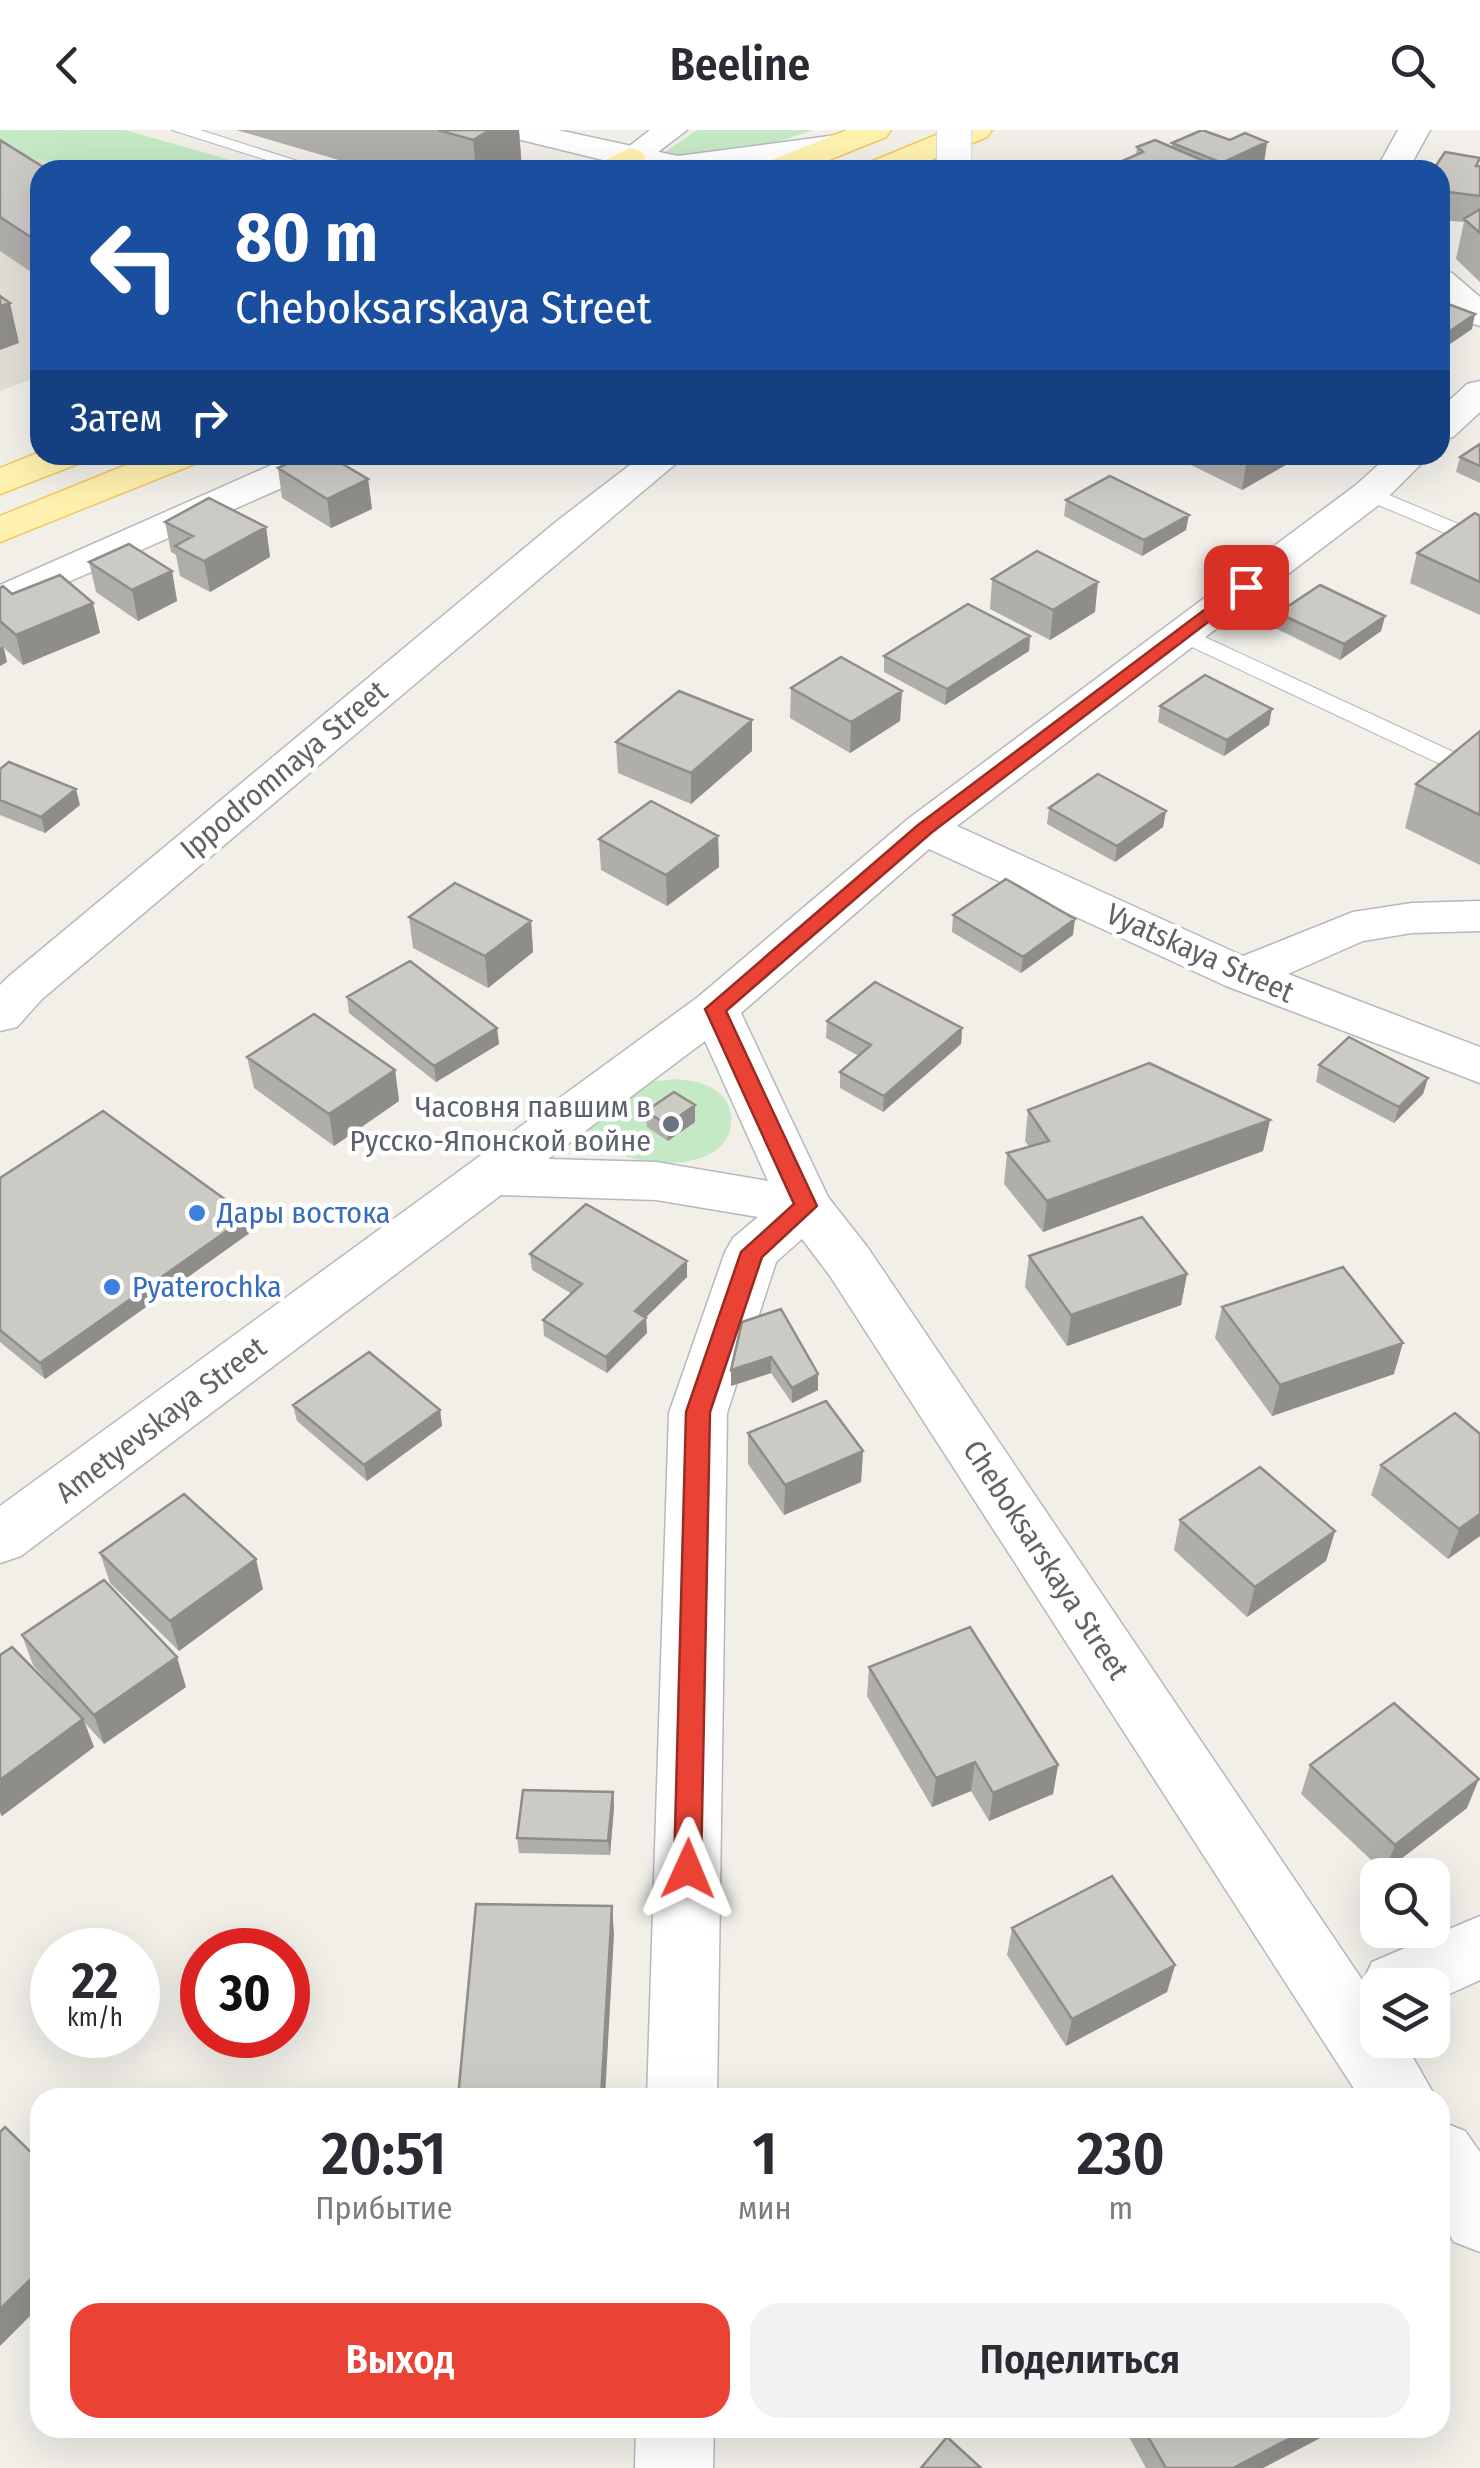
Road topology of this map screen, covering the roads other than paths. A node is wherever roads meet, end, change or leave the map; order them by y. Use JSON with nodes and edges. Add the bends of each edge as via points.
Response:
{"nodes":[{"id":1,"x":181,"y":130,"type":"edge"},
{"id":2,"x":520,"y":130,"type":"edge"},
{"id":3,"x":672,"y":130,"type":"edge"},
{"id":4,"x":876,"y":130,"type":"edge"},
{"id":5,"x":954,"y":130,"type":"edge"},
{"id":6,"x":976,"y":130,"type":"edge"},
{"id":7,"x":1414,"y":130,"type":"edge"},
{"id":8,"x":837,"y":145,"type":"junction"},
{"id":9,"x":283,"y":160,"type":"edge"},
{"id":10,"x":608,"y":160,"type":"edge"},
{"id":11,"x":626,"y":160,"type":"edge"},
{"id":12,"x":723,"y":160,"type":"edge"},
{"id":13,"x":800,"y":160,"type":"edge"},
{"id":14,"x":903,"y":160,"type":"edge"},
{"id":15,"x":954,"y":160,"type":"edge"},
{"id":16,"x":1398,"y":160,"type":"edge"},
{"id":17,"x":1450,"y":289,"type":"edge"},
{"id":18,"x":1480,"y":315,"type":"edge"},
{"id":19,"x":1480,"y":392,"type":"edge"},
{"id":20,"x":1450,"y":419,"type":"edge"},
{"id":21,"x":43,"y":465,"type":"edge"},
{"id":22,"x":159,"y":465,"type":"edge"},
{"id":23,"x":304,"y":465,"type":"edge"},
{"id":24,"x":654,"y":465,"type":"edge"},
{"id":25,"x":1400,"y":465,"type":"edge"},
{"id":26,"x":0,"y":482,"type":"edge"},
{"id":27,"x":1370,"y":492,"type":"junction"},
{"id":28,"x":0,"y":530,"type":"edge"},
{"id":29,"x":1480,"y":541,"type":"edge"},
{"id":30,"x":0,"y":600,"type":"edge"},
{"id":31,"x":1184,"y":634,"type":"junction"},
{"id":32,"x":1464,"y":766,"type":"edge"},
{"id":33,"x":924,"y":829,"type":"junction"},
{"id":34,"x":1480,"y":916,"type":"edge"},
{"id":35,"x":1242,"y":975,"type":"junction"},
{"id":36,"x":715,"y":1009,"type":"junction"},
{"id":37,"x":0,"y":1015,"type":"edge"},
{"id":38,"x":1480,"y":1066,"type":"edge"},
{"id":39,"x":490,"y":1176,"type":"junction"},
{"id":40,"x":806,"y":1206,"type":"junction"},
{"id":41,"x":0,"y":1539,"type":"edge"},
{"id":42,"x":1480,"y":1947,"type":"edge"},
{"id":43,"x":1434,"y":1968,"type":"edge"},
{"id":44,"x":1360,"y":1979,"type":"edge"},
{"id":45,"x":1390,"y":2058,"type":"edge"},
{"id":46,"x":682,"y":2088,"type":"edge"},
{"id":47,"x":1399,"y":2088,"type":"edge"},
{"id":48,"x":1450,"y":2171,"type":"edge"},
{"id":49,"x":1480,"y":2216,"type":"edge"},
{"id":50,"x":675,"y":2438,"type":"edge"},
{"id":51,"x":674,"y":2468,"type":"edge"}],
"edges":[{"from":1,"to":9,"type":"lane"},
{"from":2,"to":10,"type":"street"},
{"from":3,"to":11,"type":"street"},
{"from":4,"to":8,"type":"main road"},
{"from":5,"to":15,"type":"street","bridge":true},
{"from":6,"to":14,"type":"main road"},
{"from":7,"to":16,"type":"street"},
{"from":8,"to":12,"type":"street"},
{"from":8,"to":13,"type":"main road"},
{"from":17,"to":18,"type":"street"},
{"from":19,"to":20,"type":"street"},
{"from":21,"to":26,"type":"main road"},
{"from":22,"to":28,"type":"main road"},
{"from":23,"to":30,"type":"street"},
{"from":24,"to":37,"type":"street","name":"Ippodromnaya Street"},
{"from":25,"to":27,"type":"street","name":"Ametyevskaya Street"},
{"from":27,"to":29,"type":"lane"},
{"from":27,"to":31,"type":"street","name":"Ametyevskaya Street"},
{"from":31,"to":32,"type":"lane"},
{"from":31,"to":33,"type":"street","name":"Ametyevskaya Street"},
{"from":33,"to":35,"type":"street","name":"Vyatskaya Street"},
{"from":33,"to":36,"type":"street","name":"Ametyevskaya Street"},
{"from":34,"to":35,"type":"street","via":[[1352,926]]},
{"from":35,"to":38,"type":"street","name":"Vyatskaya Street"},
{"from":36,"to":39,"type":"street","name":"Ametyevskaya Street"},
{"from":36,"to":40,"type":"street","name":"Cheboksarskaya Street"},
{"from":39,"to":40,"type":"street","via":[[656,1181]]},
{"from":39,"to":41,"type":"street","name":"Ametyevskaya Street"},
{"from":40,"to":44,"type":"street","name":"Cheboksarskaya Street"},
{"from":40,"to":46,"type":"street","via":[[752,1252],[698,1412]]},
{"from":42,"to":43,"type":"street"},
{"from":45,"to":47,"type":"street","name":"Cheboksarskaya Street"},
{"from":48,"to":49,"type":"street"},
{"from":50,"to":51,"type":"street"}]}
